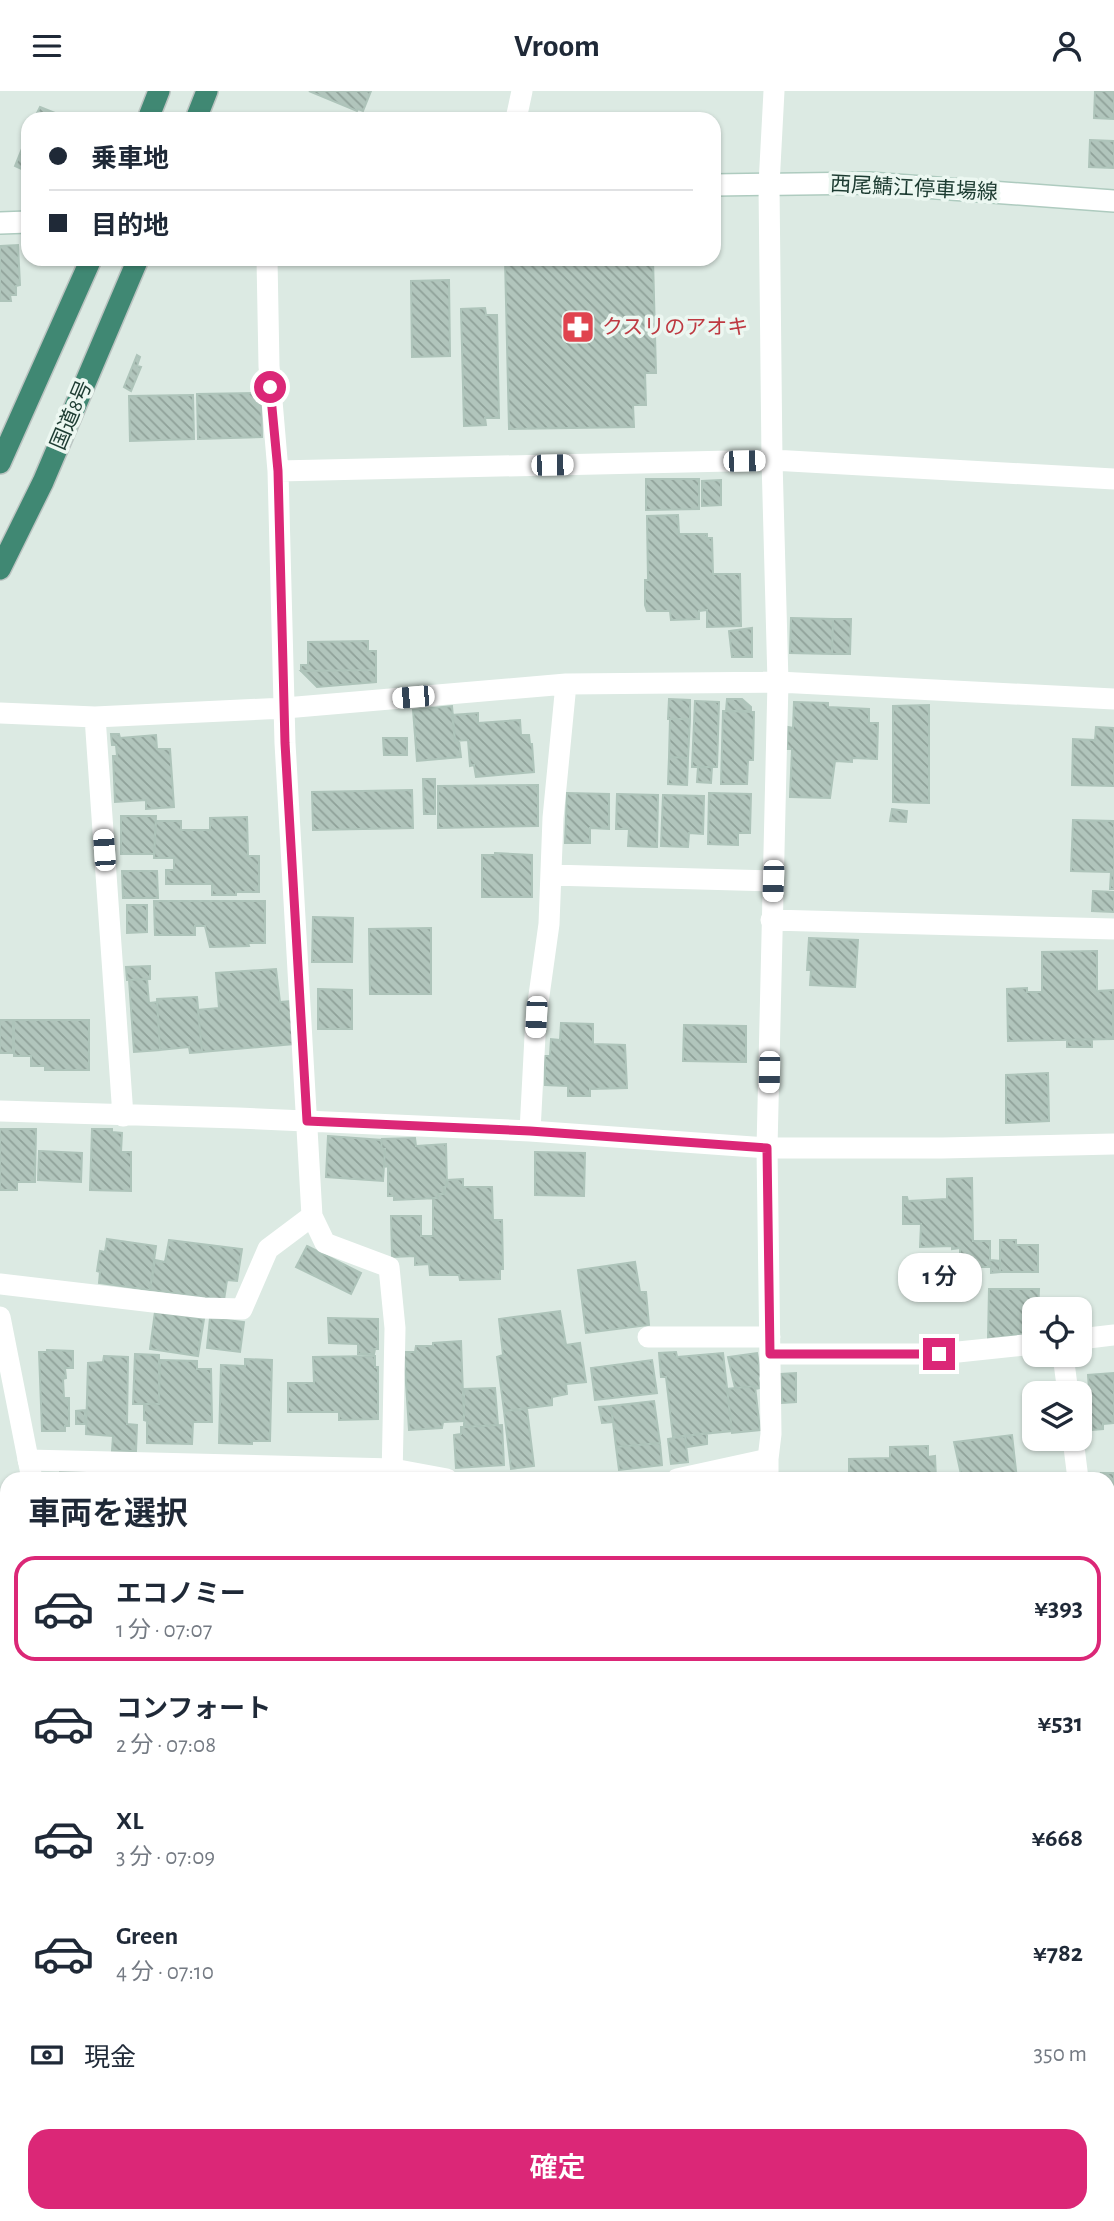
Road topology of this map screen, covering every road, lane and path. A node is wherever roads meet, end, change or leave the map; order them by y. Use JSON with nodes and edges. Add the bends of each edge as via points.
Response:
{"nodes":[{"id":1,"x":159,"y":91,"type":"edge"},
{"id":2,"x":207,"y":91,"type":"edge"},
{"id":3,"x":522,"y":91,"type":"edge"},
{"id":4,"x":774,"y":91,"type":"edge"},
{"id":5,"x":151,"y":112,"type":"edge"},
{"id":6,"x":199,"y":112,"type":"edge"},
{"id":7,"x":518,"y":112,"type":"edge"},
{"id":8,"x":721,"y":185,"type":"edge"},
{"id":9,"x":769,"y":185,"type":"junction"},
{"id":10,"x":1114,"y":201,"type":"edge"},
{"id":11,"x":21,"y":222,"type":"edge"},
{"id":12,"x":0,"y":223,"type":"edge"},
{"id":13,"x":88,"y":266,"type":"edge"},
{"id":14,"x":135,"y":266,"type":"edge"},
{"id":15,"x":267,"y":266,"type":"edge"},
{"id":16,"x":772,"y":460,"type":"junction"},
{"id":17,"x":0,"y":463,"type":"edge"},
{"id":18,"x":278,"y":471,"type":"junction"},
{"id":19,"x":1114,"y":479,"type":"edge"},
{"id":20,"x":0,"y":569,"type":"edge"},
{"id":21,"x":778,"y":682,"type":"junction"},
{"id":22,"x":566,"y":684,"type":"junction"},
{"id":23,"x":1114,"y":699,"type":"edge"},
{"id":24,"x":285,"y":708,"type":"junction"},
{"id":25,"x":0,"y":713,"type":"edge"},
{"id":26,"x":95,"y":717,"type":"junction"},
{"id":27,"x":551,"y":875,"type":"junction"},
{"id":28,"x":773,"y":881,"type":"junction"},
{"id":29,"x":771,"y":921,"type":"junction"},
{"id":30,"x":1114,"y":929,"type":"edge"},
{"id":31,"x":0,"y":1111,"type":"edge"},
{"id":32,"x":123,"y":1116,"type":"junction"},
{"id":33,"x":307,"y":1121,"type":"junction"},
{"id":34,"x":530,"y":1131,"type":"junction"},
{"id":35,"x":1114,"y":1144,"type":"edge"},
{"id":36,"x":767,"y":1148,"type":"junction"},
{"id":37,"x":312,"y":1216,"type":"junction"},
{"id":38,"x":0,"y":1283,"type":"edge"},
{"id":39,"x":0,"y":1317,"type":"edge"},
{"id":40,"x":1114,"y":1335,"type":"edge"},
{"id":41,"x":648,"y":1337,"type":"dead end"},
{"id":42,"x":1092,"y":1338,"type":"edge"},
{"id":43,"x":1022,"y":1345,"type":"edge"},
{"id":44,"x":770,"y":1346,"type":"junction"},
{"id":45,"x":1074,"y":1451,"type":"edge"},
{"id":46,"x":30,"y":1469,"type":"edge"},
{"id":47,"x":768,"y":1469,"type":"edge"},
{"id":48,"x":248,"y":1472,"type":"edge"},
{"id":49,"x":393,"y":1472,"type":"edge"},
{"id":50,"x":741,"y":1472,"type":"edge"},
{"id":51,"x":1077,"y":1472,"type":"edge"}],
"edges":[{"from":1,"to":5,"type":"highway"},
{"from":2,"to":6,"type":"highway"},
{"from":3,"to":7,"type":"street"},
{"from":4,"to":9,"type":"street"},
{"from":8,"to":9,"type":"street","name":"西尾鯖江停車場線"},
{"from":9,"to":10,"type":"street","name":"西尾鯖江停車場線","via":[[869,183]]},
{"from":9,"to":16,"type":"street"},
{"from":11,"to":12,"type":"street"},
{"from":13,"to":17,"type":"highway"},
{"from":14,"to":20,"type":"highway","name":"国道8号","via":[[43,482]]},
{"from":15,"to":18,"type":"street"},
{"from":16,"to":18,"type":"street"},
{"from":16,"to":19,"type":"street"},
{"from":16,"to":21,"type":"street"},
{"from":18,"to":24,"type":"street"},
{"from":21,"to":22,"type":"street"},
{"from":21,"to":23,"type":"street"},
{"from":21,"to":28,"type":"street"},
{"from":22,"to":24,"type":"street"},
{"from":22,"to":27,"type":"street"},
{"from":24,"to":26,"type":"street"},
{"from":24,"to":33,"type":"street"},
{"from":25,"to":26,"type":"street"},
{"from":26,"to":32,"type":"street"},
{"from":27,"to":28,"type":"street"},
{"from":27,"to":34,"type":"street"},
{"from":28,"to":29,"type":"street"},
{"from":29,"to":30,"type":"street"},
{"from":29,"to":36,"type":"street"},
{"from":31,"to":32,"type":"street"},
{"from":32,"to":33,"type":"street"},
{"from":33,"to":34,"type":"street"},
{"from":33,"to":37,"type":"street"},
{"from":34,"to":36,"type":"street"},
{"from":35,"to":36,"type":"street"},
{"from":36,"to":44,"type":"street"},
{"from":37,"to":38,"type":"street","via":[[268,1249],[242,1309]]},
{"from":37,"to":49,"type":"street","via":[[325,1243],[389,1267],[395,1328]]},
{"from":39,"to":46,"type":"street"},
{"from":40,"to":42,"type":"street"},
{"from":41,"to":44,"type":"street"},
{"from":43,"to":44,"type":"street","via":[[939,1354]]},
{"from":44,"to":47,"type":"street"},
{"from":45,"to":51,"type":"street"},
{"from":46,"to":48,"type":"street"},
{"from":47,"to":50,"type":"street"}]}
